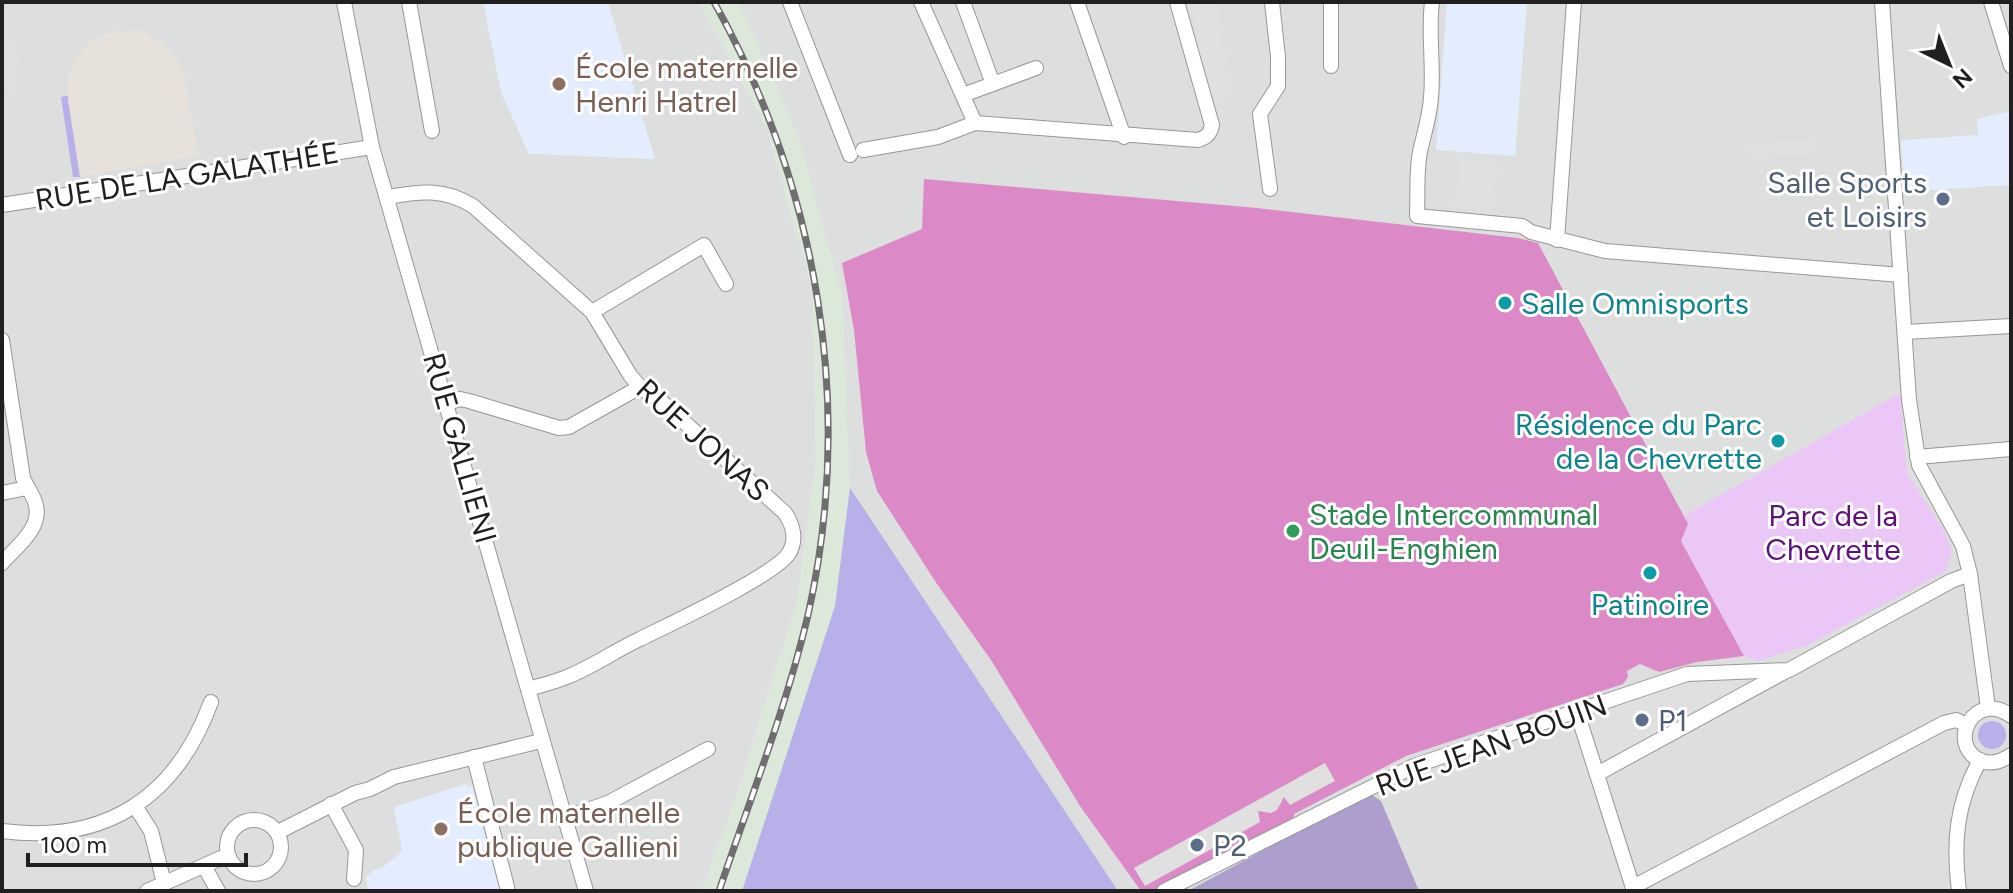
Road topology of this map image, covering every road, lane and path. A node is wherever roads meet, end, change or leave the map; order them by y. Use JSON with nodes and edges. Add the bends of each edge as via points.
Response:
{"nodes":[{"id":1,"x":344,"y":2,"type":"edge"},
{"id":2,"x":409,"y":2,"type":"edge"},
{"id":3,"x":790,"y":2,"type":"edge"},
{"id":4,"x":921,"y":2,"type":"edge"},
{"id":5,"x":963,"y":2,"type":"edge"},
{"id":6,"x":1077,"y":2,"type":"edge"},
{"id":7,"x":1177,"y":2,"type":"edge"},
{"id":8,"x":1272,"y":2,"type":"edge"},
{"id":9,"x":1331,"y":2,"type":"edge"},
{"id":10,"x":1432,"y":2,"type":"edge"},
{"id":11,"x":1574,"y":2,"type":"edge"},
{"id":12,"x":1882,"y":2,"type":"edge"},
{"id":13,"x":1991,"y":2,"type":"edge"},
{"id":14,"x":1331,"y":66,"type":"dead end"},
{"id":15,"x":2011,"y":66,"type":"edge"},
{"id":16,"x":1036,"y":68,"type":"dead end"},
{"id":17,"x":993,"y":84,"type":"junction"},
{"id":18,"x":963,"y":95,"type":"junction"},
{"id":19,"x":975,"y":123,"type":"junction"},
{"id":20,"x":432,"y":131,"type":"dead end"},
{"id":21,"x":1124,"y":137,"type":"junction"},
{"id":22,"x":372,"y":147,"type":"junction"},
{"id":23,"x":1270,"y":189,"type":"dead end"},
{"id":24,"x":388,"y":197,"type":"junction"},
{"id":25,"x":2,"y":205,"type":"edge"},
{"id":26,"x":1557,"y":240,"type":"junction"},
{"id":27,"x":1901,"y":275,"type":"junction"},
{"id":28,"x":726,"y":284,"type":"dead end"},
{"id":29,"x":592,"y":312,"type":"junction"},
{"id":30,"x":2011,"y":326,"type":"edge"},
{"id":31,"x":1906,"y":332,"type":"junction"},
{"id":32,"x":2,"y":340,"type":"edge"},
{"id":33,"x":640,"y":387,"type":"junction"},
{"id":34,"x":447,"y":403,"type":"junction"},
{"id":35,"x":2011,"y":449,"type":"edge"},
{"id":36,"x":1917,"y":457,"type":"junction"},
{"id":37,"x":27,"y":488,"type":"junction"},
{"id":38,"x":2,"y":493,"type":"edge"},
{"id":39,"x":2,"y":563,"type":"edge"},
{"id":40,"x":1970,"y":574,"type":"junction"},
{"id":41,"x":1789,"y":670,"type":"junction"},
{"id":42,"x":528,"y":689,"type":"junction"},
{"id":43,"x":211,"y":702,"type":"dead end"},
{"id":44,"x":1988,"y":708,"type":"junction"},
{"id":45,"x":1577,"y":712,"type":"junction"},
{"id":46,"x":2011,"y":716,"type":"edge"},
{"id":47,"x":1967,"y":725,"type":"junction"},
{"id":48,"x":541,"y":741,"type":"junction"},
{"id":49,"x":708,"y":749,"type":"dead end"},
{"id":50,"x":2011,"y":755,"type":"edge"},
{"id":51,"x":474,"y":757,"type":"junction"},
{"id":52,"x":1980,"y":760,"type":"junction"},
{"id":53,"x":1597,"y":774,"type":"junction"},
{"id":54,"x":331,"y":804,"type":"junction"},
{"id":55,"x":135,"y":806,"type":"junction"},
{"id":56,"x":564,"y":818,"type":"junction"},
{"id":57,"x":2,"y":831,"type":"edge"},
{"id":58,"x":278,"y":832,"type":"junction"},
{"id":59,"x":229,"y":857,"type":"junction"},
{"id":60,"x":204,"y":866,"type":"junction"},
{"id":61,"x":354,"y":879,"type":"dead end"},
{"id":62,"x":164,"y":883,"type":"junction"},
{"id":63,"x":1634,"y":889,"type":"edge"},
{"id":64,"x":147,"y":891,"type":"edge"},
{"id":65,"x":218,"y":891,"type":"edge"},
{"id":66,"x":508,"y":891,"type":"edge"},
{"id":67,"x":586,"y":891,"type":"edge"},
{"id":68,"x":1164,"y":891,"type":"edge"},
{"id":69,"x":1959,"y":891,"type":"edge"}],
"edges":[{"from":1,"to":22,"type":"street","name":"RUE GALLIENI"},
{"from":2,"to":20,"type":"street"},
{"from":3,"to":19,"type":"street","via":[[856,153],[938,137]]},
{"from":4,"to":18,"type":"street"},
{"from":5,"to":17,"type":"street"},
{"from":6,"to":21,"type":"street"},
{"from":7,"to":21,"type":"street","via":[[1211,131],[1198,140]]},
{"from":8,"to":23,"type":"street","via":[[1278,86],[1260,114]]},
{"from":9,"to":14,"type":"street"},
{"from":10,"to":26,"type":"street","via":[[1431,95],[1419,153],[1417,216],[1522,226]]},
{"from":11,"to":26,"type":"street"},
{"from":12,"to":27,"type":"street"},
{"from":13,"to":15,"type":"street"},
{"from":16,"to":17,"type":"street"},
{"from":17,"to":18,"type":"street"},
{"from":18,"to":19,"type":"street"},
{"from":19,"to":21,"type":"street"},
{"from":22,"to":24,"type":"street","name":"RUE GALLIENI"},
{"from":22,"to":25,"type":"street","name":"RUE DE LA GALATHÉE"},
{"from":24,"to":29,"type":"street","name":"RUE JONAS","via":[[437,191],[463,200]]},
{"from":24,"to":34,"type":"street","name":"RUE GALLIENI"},
{"from":26,"to":27,"type":"street","via":[[1605,251]]},
{"from":27,"to":31,"type":"street"},
{"from":28,"to":29,"type":"street","via":[[704,245]]},
{"from":29,"to":33,"type":"street","name":"RUE JONAS"},
{"from":30,"to":31,"type":"street"},
{"from":31,"to":36,"type":"street"},
{"from":32,"to":37,"type":"street"},
{"from":33,"to":34,"type":"street","via":[[559,428],[469,401]]},
{"from":33,"to":42,"type":"street","name":"RUE JONAS","via":[[785,513],[793,535],[789,554],[674,624],[577,673]]},
{"from":34,"to":42,"type":"street","name":"RUE GALLIENI"},
{"from":35,"to":36,"type":"street"},
{"from":36,"to":40,"type":"street","via":[[1959,536]]},
{"from":37,"to":38,"type":"street"},
{"from":37,"to":39,"type":"street","via":[[36,505],[36,525]]},
{"from":40,"to":41,"type":"street","name":"RUE JEAN BOUIN"},
{"from":40,"to":44,"type":"street"},
{"from":41,"to":45,"type":"street","name":"RUE JEAN BOUIN","via":[[1687,674]]},
{"from":41,"to":53,"type":"street","name":"RUE JEAN BOUIN"},
{"from":42,"to":48,"type":"street","name":"RUE GALLIENI"},
{"from":43,"to":55,"type":"street","via":[[190,750]]},
{"from":44,"to":46,"type":"street"},
{"from":44,"to":47,"type":"street"},
{"from":45,"to":53,"type":"street"},
{"from":45,"to":68,"type":"street","name":"RUE JEAN BOUIN","via":[[1414,766]]},
{"from":47,"to":52,"type":"street","via":[[1965,742]]},
{"from":47,"to":63,"type":"street","via":[[1956,720],[1944,723]]},
{"from":48,"to":51,"type":"street"},
{"from":48,"to":56,"type":"street","name":"RUE GALLIENI"},
{"from":49,"to":56,"type":"street","via":[[608,803]]},
{"from":50,"to":52,"type":"street","via":[[1996,763]]},
{"from":51,"to":54,"type":"street","via":[[394,777]]},
{"from":51,"to":66,"type":"street"},
{"from":52,"to":69,"type":"street","via":[[1963,795],[1955,854]]},
{"from":53,"to":63,"type":"street"},
{"from":54,"to":58,"type":"street"},
{"from":54,"to":61,"type":"street","via":[[356,850]]},
{"from":55,"to":57,"type":"street","via":[[76,831]]},
{"from":55,"to":62,"type":"street","via":[[151,831]]},
{"from":56,"to":67,"type":"street","name":"RUE GALLIENI"},
{"from":58,"to":59,"type":"street","via":[[266,822],[242,822],[228,841]]},
{"from":58,"to":59,"type":"street","via":[[279,857],[268,870],[246,872]]},
{"from":59,"to":60,"type":"street"},
{"from":60,"to":62,"type":"street"},
{"from":60,"to":65,"type":"street"},
{"from":62,"to":64,"type":"street"}]}
